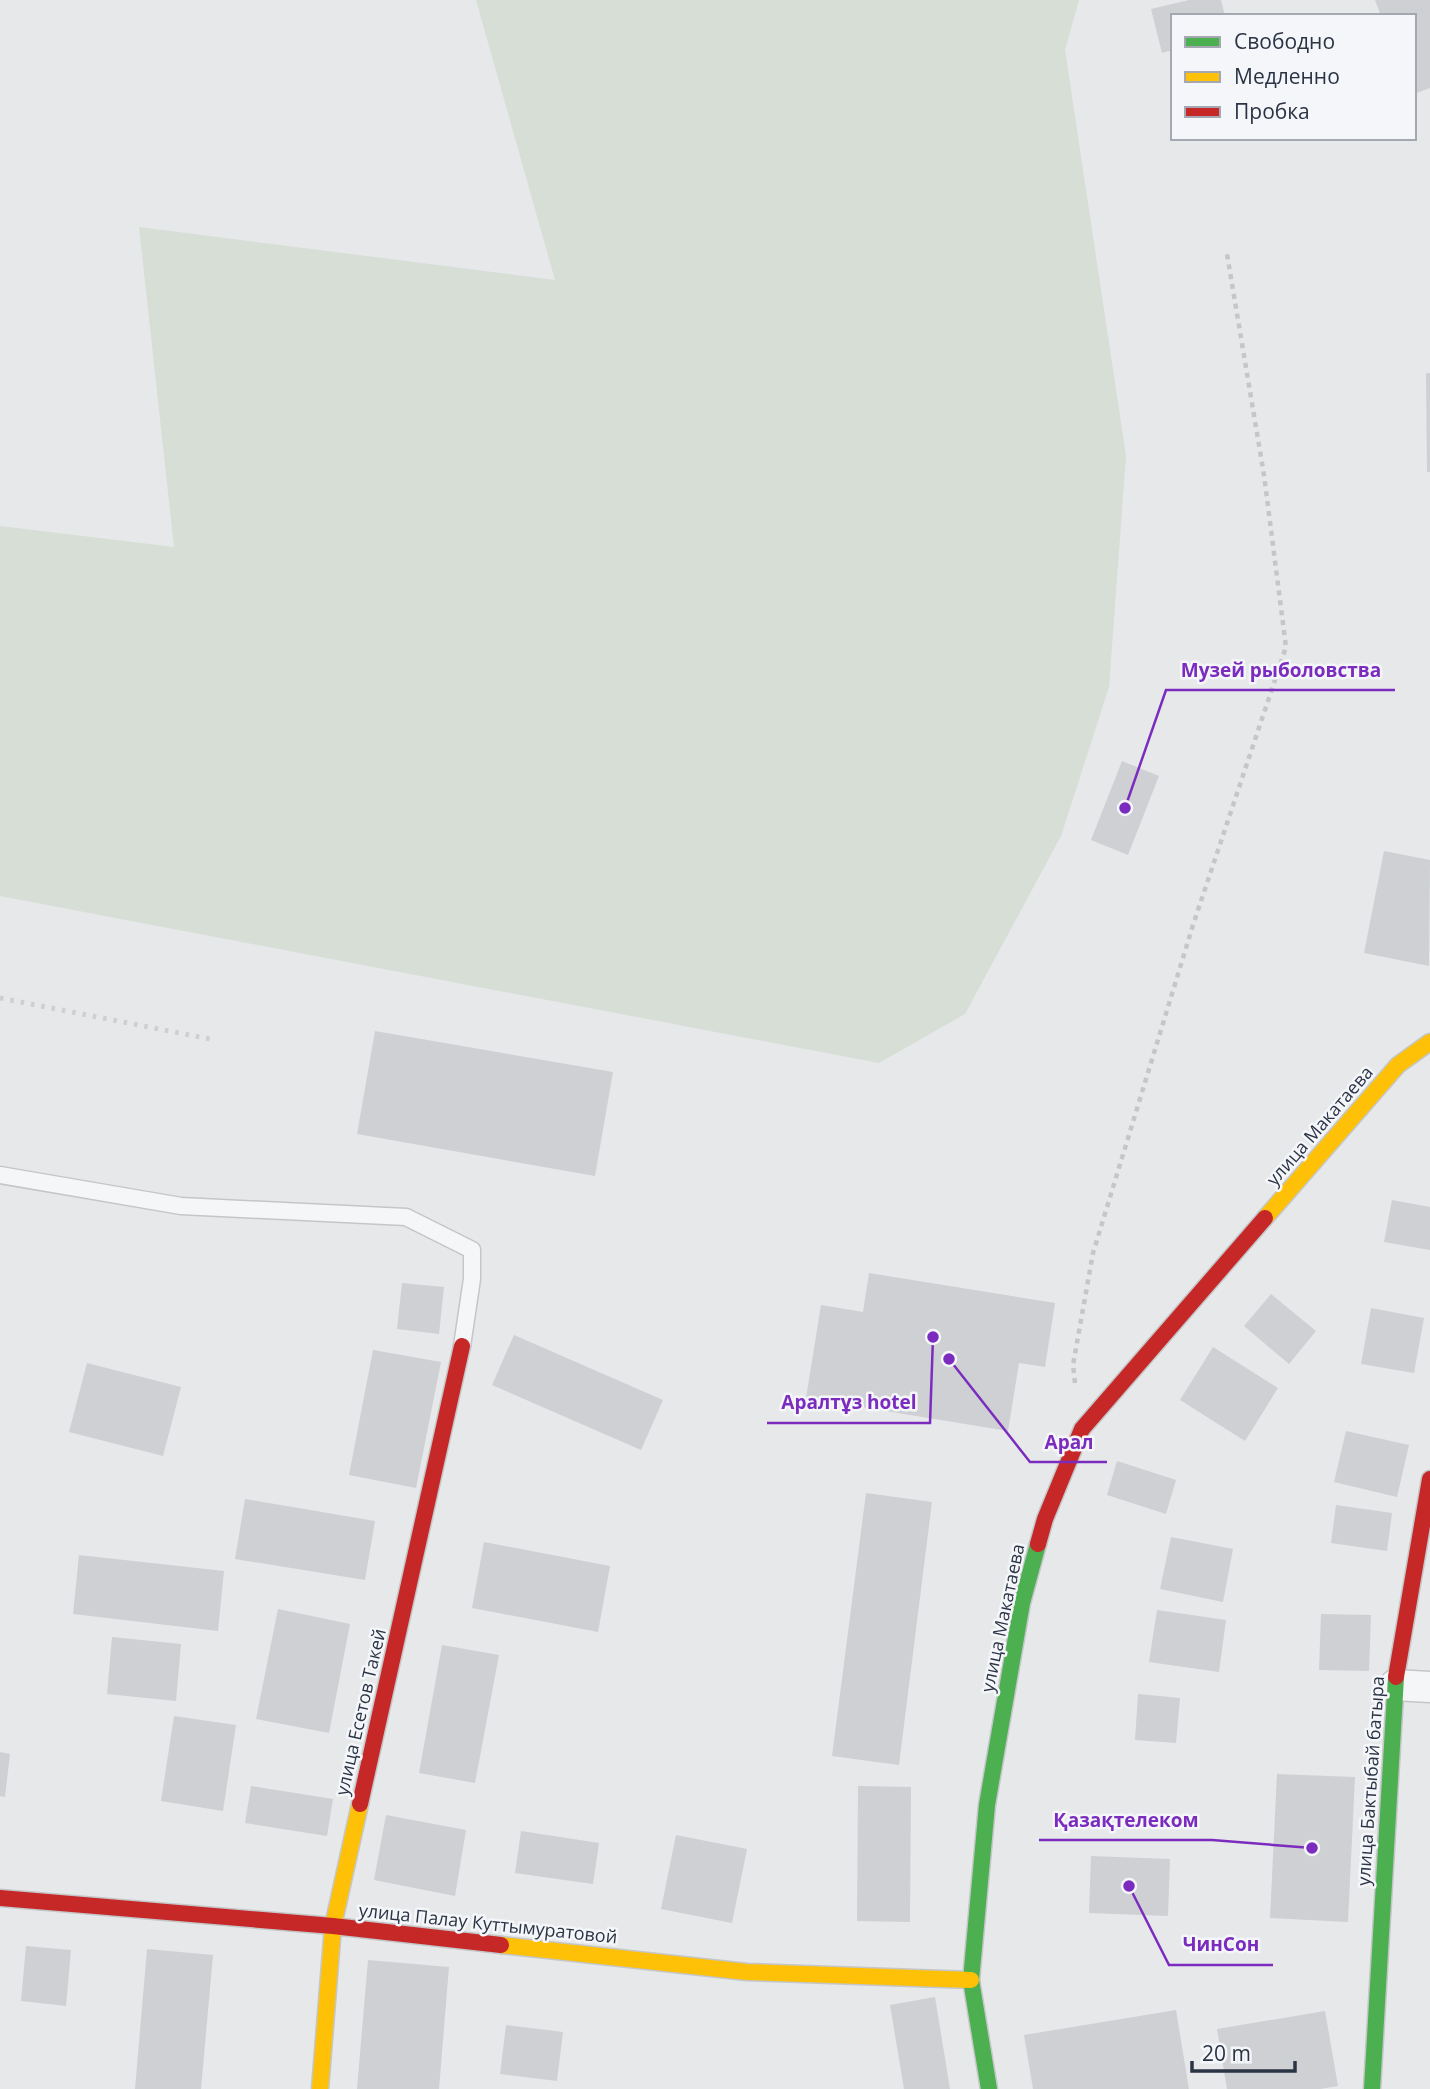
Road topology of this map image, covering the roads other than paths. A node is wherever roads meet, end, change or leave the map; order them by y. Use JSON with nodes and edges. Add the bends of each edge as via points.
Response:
{"nodes":[{"id":1,"x":1430,"y":1042,"type":"edge"},
{"id":2,"x":0,"y":1175,"type":"edge"},
{"id":3,"x":462,"y":1346,"type":"joint"},
{"id":4,"x":1430,"y":1479,"type":"edge"},
{"id":5,"x":1395,"y":1685,"type":"junction"},
{"id":6,"x":1430,"y":1687,"type":"edge"},
{"id":7,"x":0,"y":1898,"type":"edge"},
{"id":8,"x":333,"y":1926,"type":"junction"},
{"id":9,"x":971,"y":1980,"type":"junction"},
{"id":10,"x":320,"y":2089,"type":"edge"},
{"id":11,"x":989,"y":2089,"type":"edge"},
{"id":12,"x":1372,"y":2089,"type":"edge"}],
"edges":[{"from":1,"to":9,"type":"street","name":"улица Макатаева","via":[[1398,1065],[1082,1429],[1045,1519],[1022,1603],[987,1805]]},
{"from":2,"to":3,"type":"lane","via":[[181,1206],[406,1217],[472,1250]]},
{"from":3,"to":8,"type":"street","name":"улица Есетов Такей"},
{"from":4,"to":5,"type":"street","name":"улица Бактыбай батыра"},
{"from":5,"to":6,"type":"street"},
{"from":5,"to":12,"type":"street","name":"улица Бактыбай батыра"},
{"from":7,"to":8,"type":"street","name":"улица Палау Куттымуратовой"},
{"from":8,"to":9,"type":"street","name":"улица Палау Куттымуратовой","via":[[747,1972]]},
{"from":8,"to":10,"type":"street","name":"улица Есетов Такей"},
{"from":9,"to":11,"type":"street","name":"улица Макатаева"}]}
